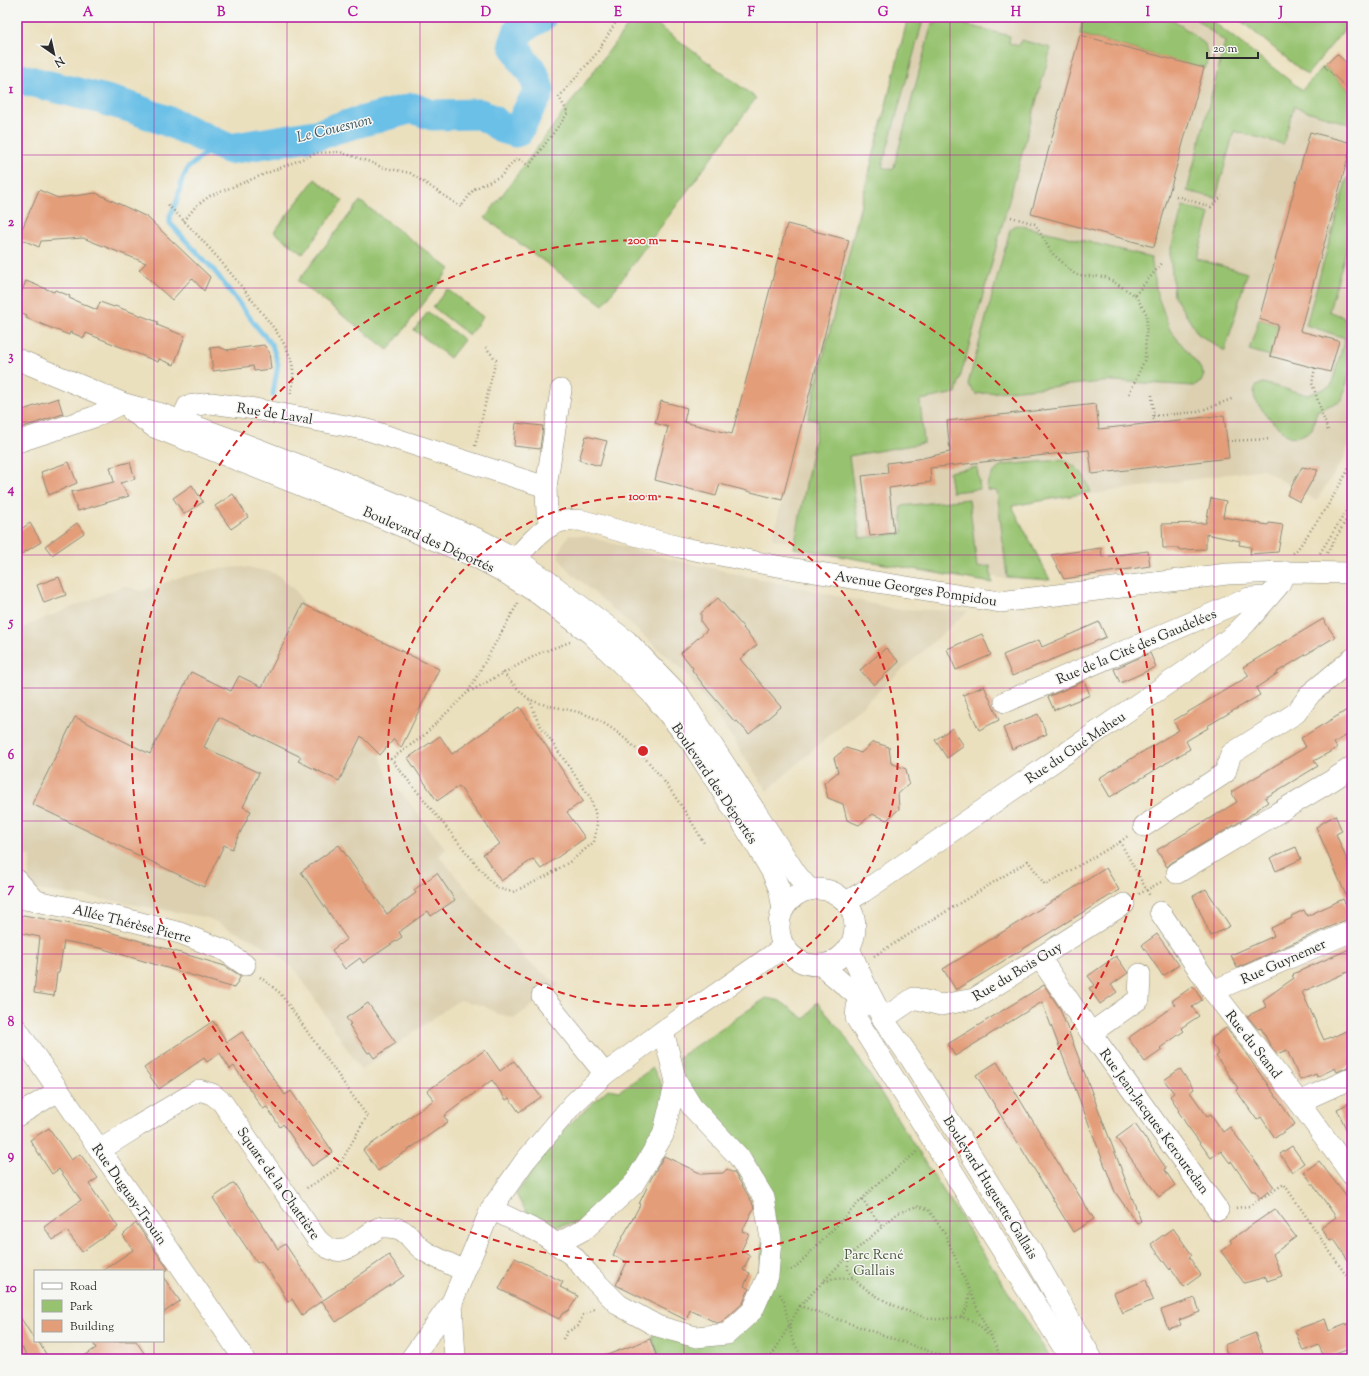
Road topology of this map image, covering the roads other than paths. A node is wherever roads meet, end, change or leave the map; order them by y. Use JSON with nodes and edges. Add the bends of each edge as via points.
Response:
{"nodes":[{"id":1,"x":17,"y":359,"type":"edge"},
{"id":2,"x":561,"y":390,"type":"dead end"},
{"id":3,"x":122,"y":404,"type":"junction"},
{"id":4,"x":182,"y":421,"type":"junction"},
{"id":5,"x":17,"y":442,"type":"edge"},
{"id":6,"x":546,"y":487,"type":"junction"},
{"id":7,"x":551,"y":526,"type":"junction"},
{"id":8,"x":1288,"y":563,"type":"junction"},
{"id":9,"x":510,"y":566,"type":"junction"},
{"id":10,"x":1352,"y":573,"type":"edge"},
{"id":11,"x":1268,"y":597,"type":"junction"},
{"id":12,"x":1352,"y":660,"type":"edge"},
{"id":13,"x":1004,"y":702,"type":"dead end"},
{"id":14,"x":1352,"y":767,"type":"edge"},
{"id":15,"x":1144,"y":826,"type":"dead end"},
{"id":16,"x":1177,"y":873,"type":"road end"},
{"id":17,"x":17,"y":880,"type":"edge"},
{"id":18,"x":810,"y":890,"type":"junction"},
{"id":19,"x":26,"y":900,"type":"edge"},
{"id":20,"x":846,"y":902,"type":"junction"},
{"id":21,"x":1124,"y":904,"type":"road end"},
{"id":22,"x":783,"y":910,"type":"junction"},
{"id":23,"x":1160,"y":912,"type":"road end"},
{"id":24,"x":1352,"y":931,"type":"edge"},
{"id":25,"x":784,"y":947,"type":"junction"},
{"id":26,"x":853,"y":958,"type":"junction"},
{"id":27,"x":1040,"y":958,"type":"junction"},
{"id":28,"x":245,"y":965,"type":"road end"},
{"id":29,"x":821,"y":966,"type":"junction"},
{"id":30,"x":1140,"y":974,"type":"dead end"},
{"id":31,"x":1213,"y":991,"type":"junction"},
{"id":32,"x":542,"y":996,"type":"dead end"},
{"id":33,"x":858,"y":996,"type":"junction"},
{"id":34,"x":883,"y":1019,"type":"junction"},
{"id":35,"x":17,"y":1029,"type":"edge"},
{"id":36,"x":663,"y":1031,"type":"junction"},
{"id":37,"x":1091,"y":1033,"type":"junction"},
{"id":38,"x":604,"y":1074,"type":"junction"},
{"id":39,"x":1352,"y":1078,"type":"edge"},
{"id":40,"x":676,"y":1081,"type":"junction"},
{"id":41,"x":58,"y":1091,"type":"junction"},
{"id":42,"x":1299,"y":1102,"type":"junction"},
{"id":43,"x":17,"y":1116,"type":"edge"},
{"id":44,"x":100,"y":1150,"type":"junction"},
{"id":45,"x":1351,"y":1173,"type":"edge"},
{"id":46,"x":491,"y":1209,"type":"junction"},
{"id":47,"x":1218,"y":1210,"type":"road end"},
{"id":48,"x":557,"y":1244,"type":"junction"},
{"id":49,"x":464,"y":1271,"type":"junction"},
{"id":50,"x":452,"y":1302,"type":"junction"},
{"id":51,"x":1090,"y":1355,"type":"edge"},
{"id":52,"x":244,"y":1359,"type":"edge"},
{"id":53,"x":411,"y":1359,"type":"edge"},
{"id":54,"x":455,"y":1359,"type":"edge"}],
"edges":[{"from":1,"to":3,"type":"street"},
{"from":2,"to":6,"type":"street"},
{"from":3,"to":4,"type":"street"},
{"from":3,"to":5,"type":"street","via":[[94,417]]},
{"from":3,"to":9,"type":"street","name":"Boulevard des Déportés","via":[[154,427],[476,557]]},
{"from":4,"to":6,"type":"street","name":"Rue de Laval","via":[[188,406],[210,404],[286,414],[368,430]]},
{"from":4,"to":9,"type":"street","name":"Boulevard des Déportés","via":[[366,492],[478,539]]},
{"from":6,"to":7,"type":"street","via":[[547,513]]},
{"from":7,"to":8,"type":"street","name":"Avenue Georges Pompidou","via":[[569,520],[580,520],[679,547],[777,566],[1000,602],[1227,574]]},
{"from":7,"to":9,"type":"street","name":"Avenue Georges Pompidou","via":[[544,530]]},
{"from":8,"to":10,"type":"street","name":"Avenue Georges Pompidou","via":[[1323,571]]},
{"from":8,"to":11,"type":"street","name":"Rue du Gué Maheu","via":[[1279,585]]},
{"from":9,"to":18,"type":"street","name":"Boulevard des Déportés","via":[[542,577],[627,641],[680,696]]},
{"from":9,"to":22,"type":"street","name":"Boulevard des Déportés","via":[[527,586],[591,634],[653,695],[691,742],[772,872],[779,888]]},
{"from":11,"to":13,"type":"street","name":"Rue de la Cité des Gaudelées","via":[[1249,598]]},
{"from":11,"to":20,"type":"street","name":"Rue du Gué Maheu","via":[[1234,635],[1186,671]]},
{"from":12,"to":15,"type":"street","via":[[1311,693],[1296,713],[1232,754],[1225,773]]},
{"from":14,"to":16,"type":"street"},
{"from":17,"to":19,"type":"street","name":"Allée Thérèse Pierre"},
{"from":18,"to":20,"type":"street","via":[[836,894]]},
{"from":18,"to":22,"type":"street","via":[[790,900]]},
{"from":19,"to":28,"type":"street","name":"Allée Thérèse Pierre","via":[[121,918],[180,933],[224,950]]},
{"from":20,"to":26,"type":"street","via":[[853,913],[855,925]]},
{"from":21,"to":27,"type":"street","name":"Rue du Bois Guy"},
{"from":22,"to":25,"type":"street","via":[[779,928]]},
{"from":23,"to":31,"type":"street","name":"Rue du Stand"},
{"from":24,"to":31,"type":"street","name":"Rue Guynemer"},
{"from":25,"to":29,"type":"street","via":[[794,958],[807,964]]},
{"from":25,"to":36,"type":"street"},
{"from":26,"to":29,"type":"street"},
{"from":26,"to":34,"type":"street","name":"Boulevard Huguette Gallais"},
{"from":27,"to":34,"type":"street","name":"Rue du Bois Guy","via":[[974,999],[941,1006],[914,998]]},
{"from":27,"to":37,"type":"street","name":"Rue Jean-Jacques Kerouredan"},
{"from":29,"to":33,"type":"street","name":"Boulevard Huguette Gallais"},
{"from":30,"to":37,"type":"street","via":[[1139,999]]},
{"from":31,"to":42,"type":"street","name":"Rue du Stand"},
{"from":32,"to":38,"type":"street"},
{"from":33,"to":34,"type":"street","name":"Boulevard Huguette Gallais"},
{"from":33,"to":51,"type":"street","via":[[856,1018],[1065,1350]]},
{"from":34,"to":51,"type":"street","name":"Boulevard Huguette Gallais","via":[[1027,1244]]},
{"from":35,"to":41,"type":"street","name":"Rue Duguay-Trouin"},
{"from":36,"to":38,"type":"street"},
{"from":36,"to":40,"type":"street"},
{"from":37,"to":47,"type":"street","name":"Rue Jean-Jacques Kerouredan"},
{"from":38,"to":46,"type":"street","via":[[573,1104],[525,1161]]},
{"from":39,"to":42,"type":"street"},
{"from":40,"to":48,"type":"street","via":[[663,1135],[633,1185],[585,1229]]},
{"from":40,"to":48,"type":"street","via":[[692,1107],[739,1157],[764,1198],[771,1239],[768,1276],[753,1310],[727,1334],[696,1338],[657,1326],[618,1305],[573,1256]]},
{"from":41,"to":43,"type":"street"},
{"from":41,"to":44,"type":"street","name":"Rue Duguay-Trouin"},
{"from":42,"to":45,"type":"street","name":"Rue du Stand"},
{"from":44,"to":49,"type":"street","name":"Square de la Chattière","via":[[199,1090],[212,1094],[222,1102],[325,1247],[336,1252],[346,1249],[380,1226],[397,1227],[408,1234],[423,1250]]},
{"from":44,"to":52,"type":"street","name":"Rue Duguay-Trouin"},
{"from":46,"to":48,"type":"street","via":[[541,1233]]},
{"from":46,"to":49,"type":"street"},
{"from":49,"to":50,"type":"street"},
{"from":50,"to":53,"type":"street"},
{"from":50,"to":54,"type":"street"}]}
